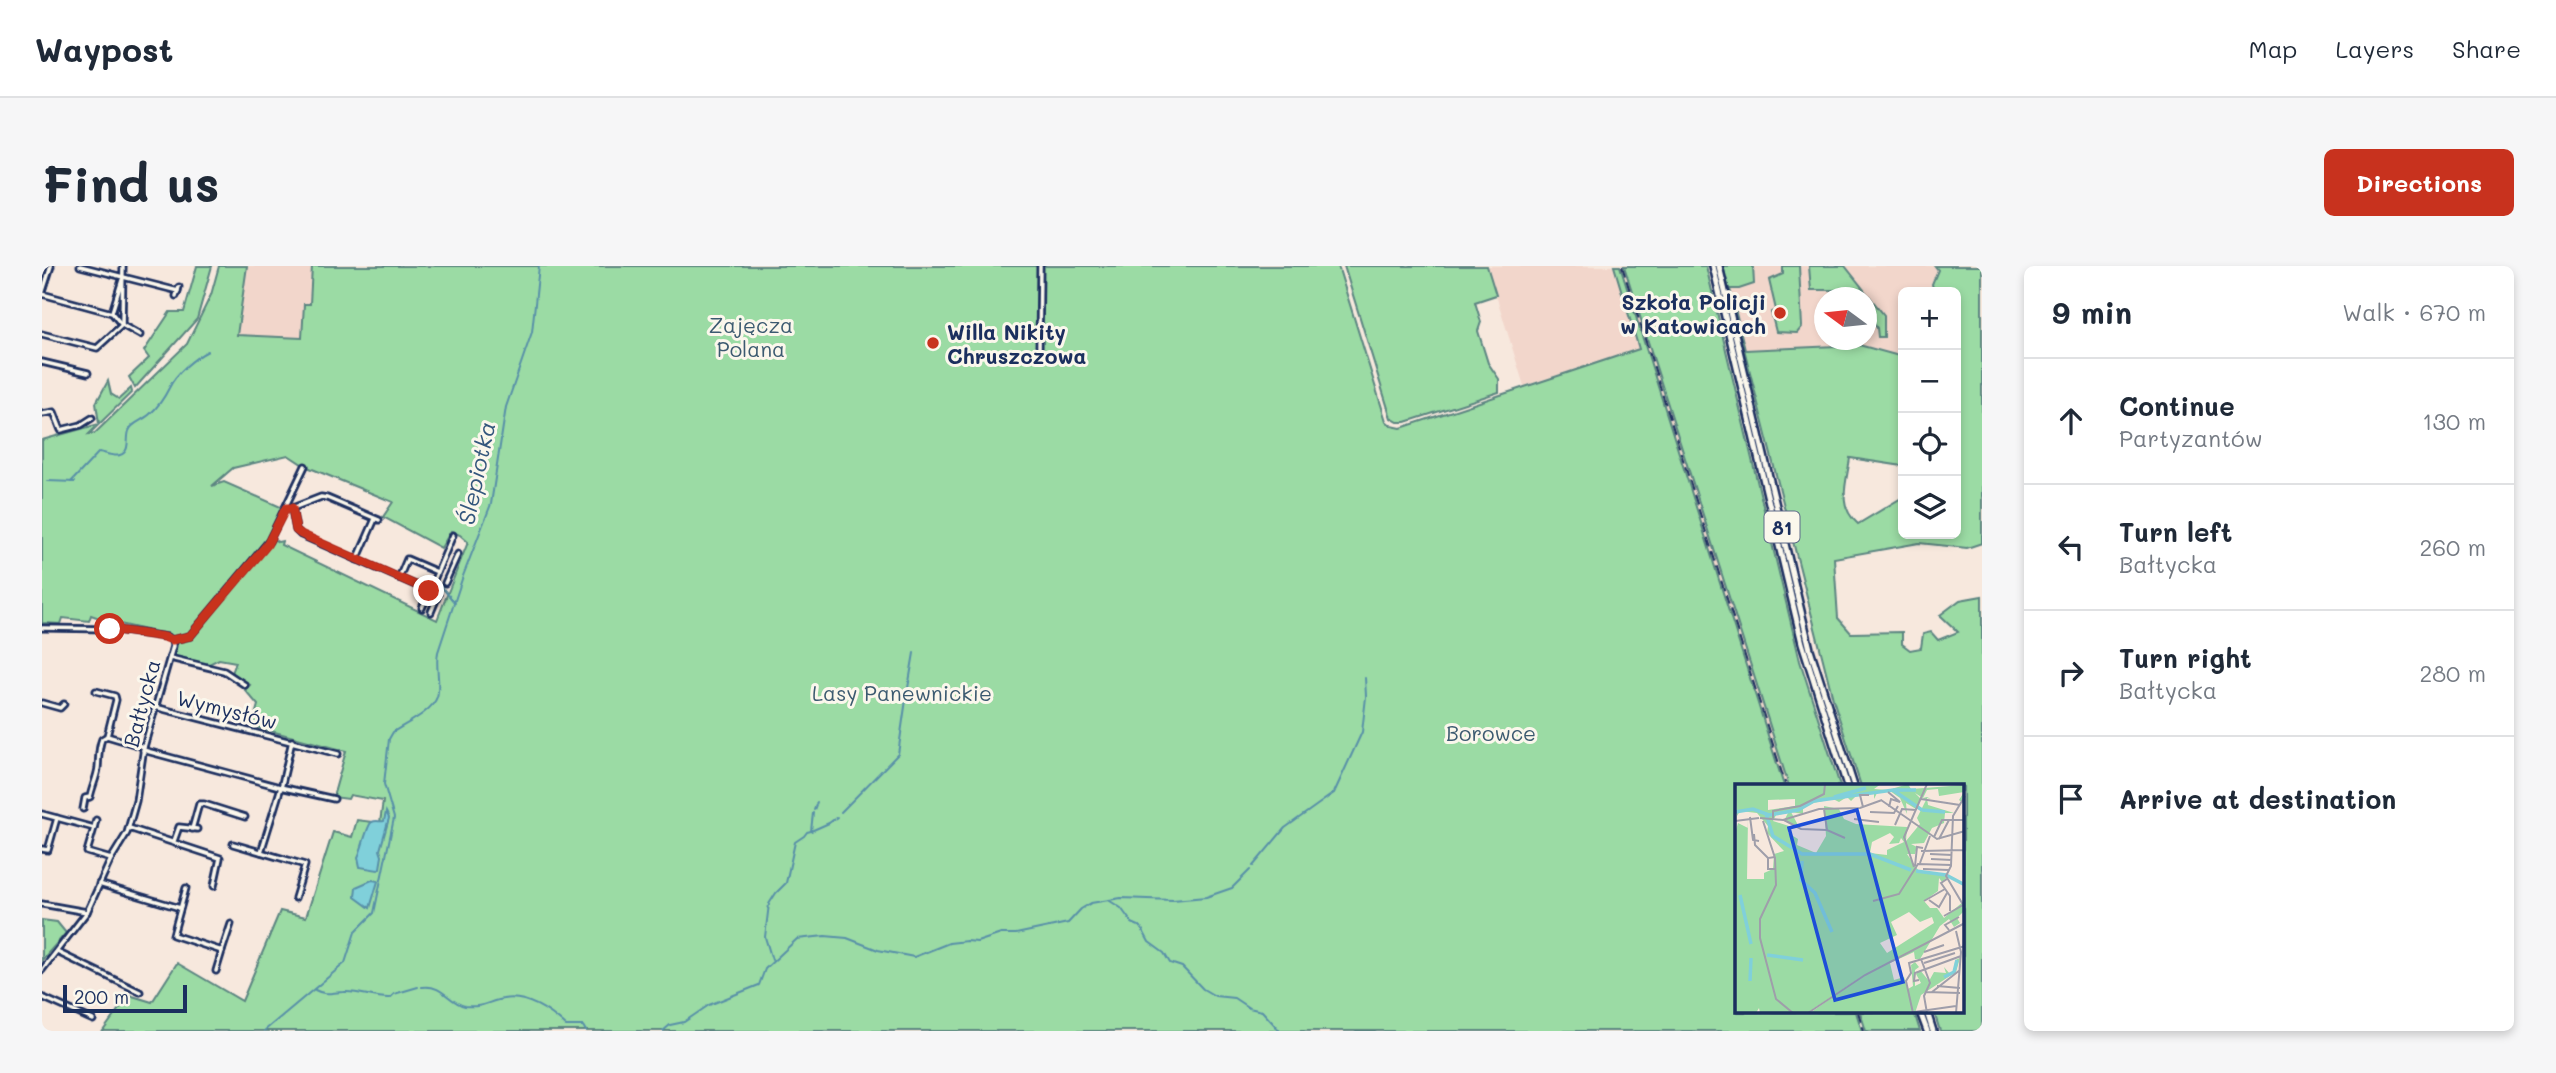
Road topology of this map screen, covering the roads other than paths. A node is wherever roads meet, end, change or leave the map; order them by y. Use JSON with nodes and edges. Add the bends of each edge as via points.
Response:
{"nodes":[{"id":1,"x":51,"y":266,"type":"edge"},
{"id":2,"x":80,"y":266,"type":"edge"},
{"id":3,"x":123,"y":266,"type":"edge"},
{"id":4,"x":1040,"y":266,"type":"edge"},
{"id":5,"x":1713,"y":266,"type":"edge"},
{"id":6,"x":1719,"y":266,"type":"edge"},
{"id":7,"x":123,"y":278,"type":"junction"},
{"id":8,"x":42,"y":294,"type":"edge"},
{"id":9,"x":176,"y":296,"type":"dead end"},
{"id":10,"x":112,"y":313,"type":"junction"},
{"id":11,"x":122,"y":325,"type":"junction"},
{"id":12,"x":42,"y":334,"type":"edge"},
{"id":13,"x":141,"y":335,"type":"dead end"},
{"id":14,"x":1039,"y":351,"type":"dead end"},
{"id":15,"x":42,"y":362,"type":"edge"},
{"id":16,"x":88,"y":373,"type":"dead end"},
{"id":17,"x":42,"y":414,"type":"edge"},
{"id":18,"x":92,"y":418,"type":"dead end"},
{"id":19,"x":305,"y":466,"type":"dead end"},
{"id":20,"x":286,"y":508,"type":"junction"},
{"id":21,"x":292,"y":508,"type":"junction"},
{"id":22,"x":453,"y":535,"type":"dead end"},
{"id":23,"x":458,"y":554,"type":"dead end"},
{"id":24,"x":444,"y":556,"type":"junction"},
{"id":25,"x":357,"y":560,"type":"junction"},
{"id":26,"x":455,"y":561,"type":"junction"},
{"id":27,"x":437,"y":572,"type":"junction"},
{"id":28,"x":399,"y":578,"type":"junction"},
{"id":29,"x":446,"y":583,"type":"dead end"},
{"id":30,"x":429,"y":591,"type":"junction"},
{"id":31,"x":422,"y":607,"type":"dead end"},
{"id":32,"x":431,"y":612,"type":"dead end"},
{"id":33,"x":42,"y":628,"type":"edge"},
{"id":34,"x":172,"y":640,"type":"junction"},
{"id":35,"x":170,"y":657,"type":"junction"},
{"id":36,"x":245,"y":685,"type":"dead end"},
{"id":37,"x":96,"y":691,"type":"dead end"},
{"id":38,"x":42,"y":703,"type":"edge"},
{"id":39,"x":64,"y":704,"type":"dead end"},
{"id":40,"x":155,"y":707,"type":"junction"},
{"id":41,"x":107,"y":736,"type":"junction"},
{"id":42,"x":292,"y":741,"type":"junction"},
{"id":43,"x":143,"y":748,"type":"junction"},
{"id":44,"x":338,"y":754,"type":"dead end"},
{"id":45,"x":1846,"y":784,"type":"edge"},
{"id":46,"x":1853,"y":784,"type":"edge"},
{"id":47,"x":280,"y":788,"type":"junction"},
{"id":48,"x":334,"y":799,"type":"dead end"},
{"id":49,"x":82,"y":809,"type":"dead end"},
{"id":50,"x":42,"y":814,"type":"edge"},
{"id":51,"x":245,"y":817,"type":"dead end"},
{"id":52,"x":57,"y":818,"type":"junction"},
{"id":53,"x":96,"y":820,"type":"dead end"},
{"id":54,"x":174,"y":824,"type":"dead end"},
{"id":55,"x":181,"y":826,"type":"junction"},
{"id":56,"x":94,"y":828,"type":"junction"},
{"id":57,"x":129,"y":828,"type":"junction"},
{"id":58,"x":174,"y":841,"type":"junction"},
{"id":59,"x":233,"y":844,"type":"dead end"},
{"id":60,"x":42,"y":849,"type":"edge"},
{"id":61,"x":261,"y":852,"type":"junction"},
{"id":62,"x":111,"y":859,"type":"junction"},
{"id":63,"x":99,"y":884,"type":"junction"},
{"id":64,"x":214,"y":886,"type":"dead end"},
{"id":65,"x":186,"y":888,"type":"dead end"},
{"id":66,"x":295,"y":898,"type":"dead end"},
{"id":67,"x":42,"y":904,"type":"edge"},
{"id":68,"x":180,"y":908,"type":"junction"},
{"id":69,"x":87,"y":912,"type":"junction"},
{"id":70,"x":231,"y":924,"type":"dead end"},
{"id":71,"x":222,"y":951,"type":"junction"},
{"id":72,"x":57,"y":952,"type":"junction"},
{"id":73,"x":42,"y":970,"type":"edge"},
{"id":74,"x":216,"y":971,"type":"dead end"},
{"id":75,"x":140,"y":992,"type":"dead end"},
{"id":76,"x":42,"y":996,"type":"edge"},
{"id":77,"x":1921,"y":1014,"type":"edge"},
{"id":78,"x":1928,"y":1014,"type":"edge"},
{"id":79,"x":93,"y":1020,"type":"dead end"},
{"id":80,"x":1927,"y":1031,"type":"edge"},
{"id":81,"x":1933,"y":1031,"type":"edge"}],
"edges":[{"from":1,"to":8,"type":"street"},
{"from":2,"to":7,"type":"street"},
{"from":3,"to":7,"type":"street"},
{"from":4,"to":14,"type":"street"},
{"from":5,"to":45,"type":"main road","number":"81","via":[[1802,643]]},
{"from":6,"to":46,"type":"main road","number":"81","via":[[1810,649]]},
{"from":7,"to":9,"type":"street","via":[[178,289]]},
{"from":7,"to":10,"type":"street"},
{"from":7,"to":11,"type":"street"},
{"from":8,"to":10,"type":"street"},
{"from":10,"to":11,"type":"street"},
{"from":11,"to":12,"type":"street","via":[[97,348]]},
{"from":11,"to":13,"type":"street"},
{"from":15,"to":16,"type":"street"},
{"from":17,"to":18,"type":"street","via":[[54,412],[61,429]]},
{"from":19,"to":20,"type":"street","name":"Bałtycka"},
{"from":20,"to":21,"type":"street"},
{"from":20,"to":34,"type":"street","name":"Bałtycka","via":[[267,545],[190,636]]},
{"from":21,"to":25,"type":"street","via":[[298,533]]},
{"from":21,"to":25,"type":"street","via":[[327,498],[377,520]]},
{"from":22,"to":24,"type":"street"},
{"from":23,"to":26,"type":"street"},
{"from":24,"to":26,"type":"street"},
{"from":24,"to":27,"type":"street"},
{"from":25,"to":28,"type":"street"},
{"from":26,"to":29,"type":"street"},
{"from":27,"to":28,"type":"street","via":[[407,559]]},
{"from":27,"to":30,"type":"street"},
{"from":28,"to":30,"type":"street"},
{"from":30,"to":31,"type":"street"},
{"from":30,"to":32,"type":"street","via":[[438,595]]},
{"from":33,"to":34,"type":"street","via":[[110,629]]},
{"from":34,"to":35,"type":"street","name":"Bałtycka"},
{"from":35,"to":36,"type":"street","via":[[224,671]]},
{"from":35,"to":40,"type":"street","name":"Bałtycka"},
{"from":37,"to":41,"type":"street","name":"Bałtycka","via":[[116,700]]},
{"from":38,"to":39,"type":"street","via":[[60,708]]},
{"from":40,"to":42,"type":"street","name":"Wymysłów"},
{"from":40,"to":43,"type":"street","name":"Bałtycka"},
{"from":41,"to":43,"type":"street"},
{"from":41,"to":49,"type":"street","name":"Bałtycka","via":[[100,744],[90,797],[85,798]]},
{"from":42,"to":44,"type":"street","name":"Wymysłów"},
{"from":42,"to":47,"type":"street","name":"Wymysłów"},
{"from":43,"to":47,"type":"street"},
{"from":43,"to":57,"type":"street","name":"Bałtycka"},
{"from":47,"to":48,"type":"street"},
{"from":47,"to":61,"type":"street","name":"Wymysłów"},
{"from":50,"to":52,"type":"street"},
{"from":51,"to":55,"type":"street","via":[[199,804],[194,829]]},
{"from":52,"to":56,"type":"street"},
{"from":52,"to":60,"type":"street","via":[[48,850]]},
{"from":53,"to":56,"type":"street"},
{"from":54,"to":55,"type":"street"},
{"from":55,"to":58,"type":"street"},
{"from":56,"to":62,"type":"street","via":[[87,852]]},
{"from":57,"to":58,"type":"street"},
{"from":57,"to":62,"type":"street","name":"Bałtycka"},
{"from":58,"to":64,"type":"street","via":[[220,858]]},
{"from":59,"to":61,"type":"street"},
{"from":61,"to":66,"type":"street","via":[[305,865]]},
{"from":62,"to":63,"type":"street","name":"Bałtycka"},
{"from":63,"to":68,"type":"street"},
{"from":63,"to":69,"type":"street","name":"Bałtycka"},
{"from":65,"to":68,"type":"street"},
{"from":67,"to":69,"type":"street"},
{"from":68,"to":71,"type":"street","via":[[173,935]]},
{"from":69,"to":72,"type":"street","name":"Bałtycka"},
{"from":70,"to":71,"type":"street"},
{"from":71,"to":74,"type":"street"},
{"from":72,"to":73,"type":"street","name":"Bałtycka"},
{"from":72,"to":75,"type":"street"},
{"from":76,"to":79,"type":"street"},
{"from":77,"to":80,"type":"main road"},
{"from":78,"to":81,"type":"main road"}]}
